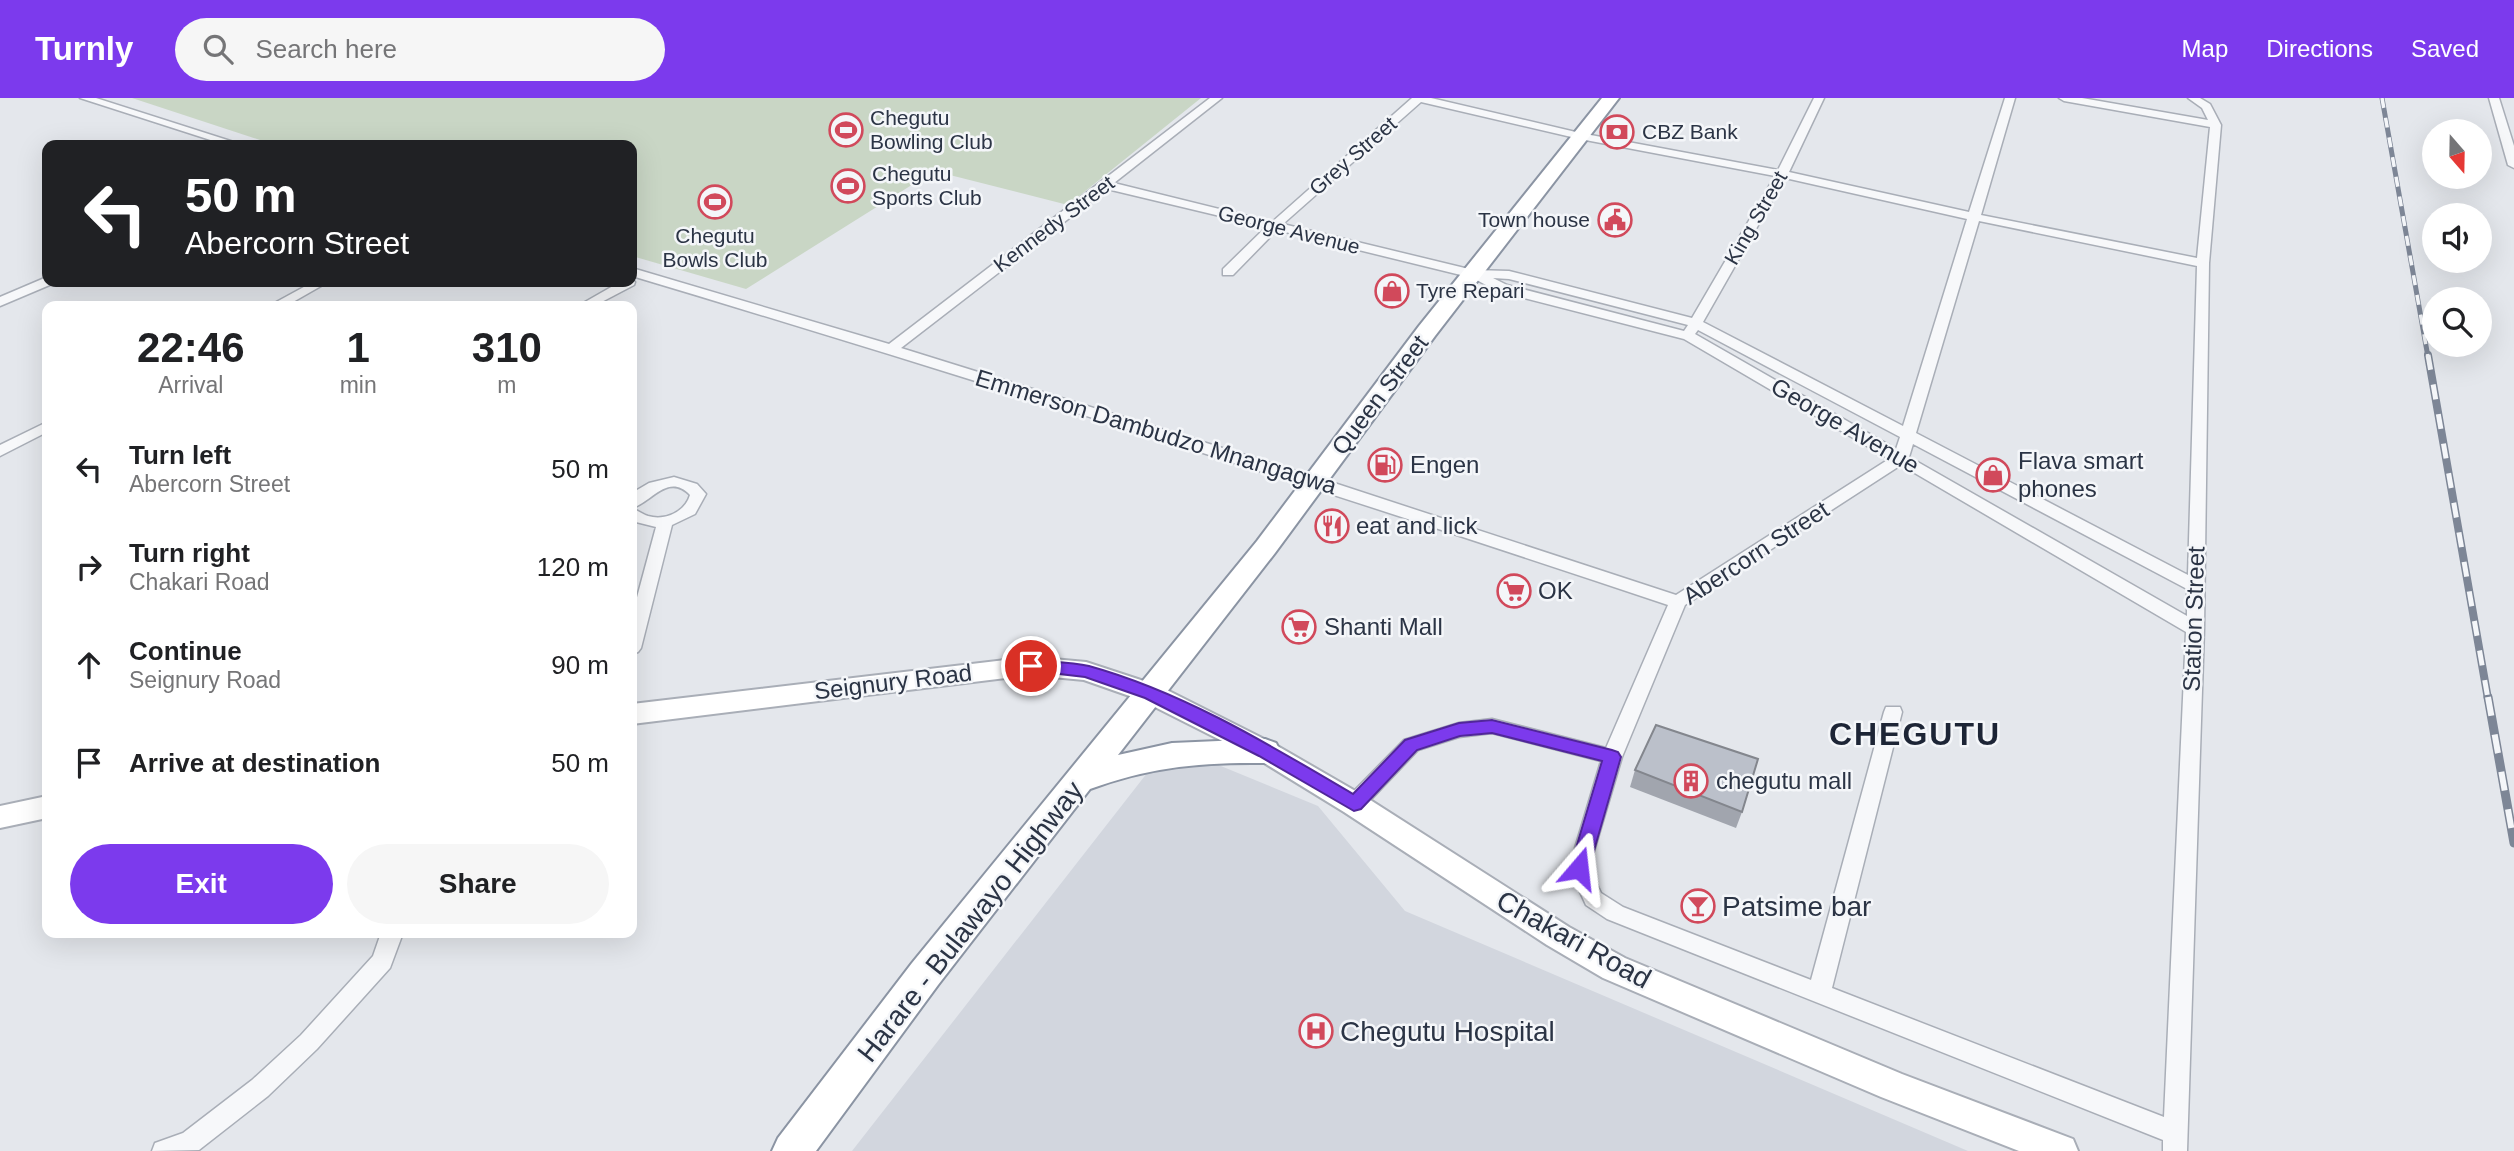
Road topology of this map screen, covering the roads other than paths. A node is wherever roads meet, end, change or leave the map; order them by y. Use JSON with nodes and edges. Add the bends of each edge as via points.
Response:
{"nodes":[{"id":1,"x":85,"y":98,"type":"edge"},
{"id":2,"x":1217,"y":98,"type":"edge"},
{"id":3,"x":1418,"y":98,"type":"edge"},
{"id":4,"x":1611,"y":98,"type":"edge"},
{"id":5,"x":1819,"y":98,"type":"edge"},
{"id":6,"x":2010,"y":98,"type":"edge"},
{"id":7,"x":2064,"y":98,"type":"edge"},
{"id":8,"x":2193,"y":98,"type":"edge"},
{"id":9,"x":2494,"y":98,"type":"edge"},
{"id":10,"x":2216,"y":125,"type":"junction"},
{"id":11,"x":1580,"y":136,"type":"junction"},
{"id":12,"x":221,"y":140,"type":"edge"},
{"id":13,"x":2514,"y":165,"type":"edge"},
{"id":14,"x":1782,"y":174,"type":"junction"},
{"id":15,"x":1106,"y":184,"type":"junction"},
{"id":16,"x":1975,"y":217,"type":"junction"},
{"id":17,"x":1273,"y":227,"type":"junction"},
{"id":18,"x":2203,"y":263,"type":"junction"},
{"id":19,"x":1228,"y":272,"type":"dead end"},
{"id":20,"x":1473,"y":274,"type":"junction"},
{"id":21,"x":637,"y":278,"type":"edge"},
{"id":22,"x":42,"y":283,"type":"edge"},
{"id":23,"x":312,"y":287,"type":"edge"},
{"id":24,"x":617,"y":287,"type":"edge"},
{"id":25,"x":286,"y":301,"type":"edge"},
{"id":26,"x":593,"y":301,"type":"edge"},
{"id":27,"x":0,"y":302,"type":"edge"},
{"id":28,"x":1692,"y":329,"type":"junction"},
{"id":29,"x":891,"y":349,"type":"junction"},
{"id":30,"x":42,"y":429,"type":"edge"},
{"id":31,"x":1909,"y":433,"type":"junction"},
{"id":32,"x":0,"y":451,"type":"edge"},
{"id":33,"x":1901,"y":458,"type":"junction"},
{"id":34,"x":1316,"y":482,"type":"junction"},
{"id":35,"x":637,"y":496,"type":"edge"},
{"id":36,"x":637,"y":517,"type":"edge"},
{"id":37,"x":665,"y":522,"type":"junction"},
{"id":38,"x":2195,"y":586,"type":"junction"},
{"id":39,"x":1678,"y":602,"type":"junction"},
{"id":40,"x":637,"y":629,"type":"edge"},
{"id":41,"x":2195,"y":629,"type":"junction"},
{"id":42,"x":1150,"y":693,"type":"junction"},
{"id":43,"x":1893,"y":712,"type":"dead end"},
{"id":44,"x":637,"y":713,"type":"edge"},
{"id":45,"x":1265,"y":751,"type":"junction"},
{"id":46,"x":1612,"y":757,"type":"junction"},
{"id":47,"x":1080,"y":782,"type":"junction"},
{"id":48,"x":1354,"y":804,"type":"junction"},
{"id":49,"x":42,"y":808,"type":"edge"},
{"id":50,"x":0,"y":817,"type":"edge"},
{"id":51,"x":389,"y":938,"type":"edge"},
{"id":52,"x":1819,"y":993,"type":"junction"},
{"id":53,"x":2175,"y":1142,"type":"edge"},
{"id":54,"x":164,"y":1151,"type":"edge"},
{"id":55,"x":792,"y":1151,"type":"edge"},
{"id":56,"x":2062,"y":1151,"type":"edge"}],
"edges":[{"from":1,"to":12,"type":"street"},
{"from":2,"to":15,"type":"street","name":"Kennedy Street"},
{"from":3,"to":11,"type":"street"},
{"from":3,"to":17,"type":"street","name":"Grey Street"},
{"from":4,"to":11,"type":"highway","name":"Queen Street"},
{"from":5,"to":14,"type":"street","name":"King Street"},
{"from":6,"to":16,"type":"street"},
{"from":7,"to":10,"type":"street"},
{"from":8,"to":10,"type":"street","via":[[2206,106]]},
{"from":9,"to":13,"type":"street"},
{"from":10,"to":18,"type":"street","name":"Station Street"},
{"from":11,"to":14,"type":"street"},
{"from":11,"to":20,"type":"highway","name":"Queen Street"},
{"from":14,"to":16,"type":"street"},
{"from":14,"to":28,"type":"street","name":"King Street"},
{"from":15,"to":17,"type":"street","name":"George Avenue"},
{"from":15,"to":29,"type":"street","name":"Kennedy Street"},
{"from":16,"to":18,"type":"street"},
{"from":16,"to":31,"type":"street"},
{"from":17,"to":19,"type":"street","name":"Grey Street"},
{"from":17,"to":20,"type":"street","name":"George Avenue"},
{"from":18,"to":38,"type":"street","name":"Station Street"},
{"from":20,"to":28,"type":"street","name":"George Avenue","via":[[1502,288]]},
{"from":20,"to":34,"type":"highway","name":"Queen Street"},
{"from":21,"to":29,"type":"street","name":"Emmerson Dambudzo Mnangagwa"},
{"from":22,"to":27,"type":"street"},
{"from":23,"to":25,"type":"street"},
{"from":24,"to":26,"type":"street"},
{"from":28,"to":31,"type":"street","name":"George Avenue"},
{"from":28,"to":33,"type":"street","name":"George Avenue"},
{"from":29,"to":34,"type":"street","name":"Emmerson Dambudzo Mnangagwa"},
{"from":30,"to":32,"type":"street"},
{"from":31,"to":33,"type":"street"},
{"from":31,"to":38,"type":"street","name":"George Avenue"},
{"from":33,"to":39,"type":"street","name":"Abercorn Street"},
{"from":33,"to":41,"type":"street","name":"George Avenue"},
{"from":34,"to":39,"type":"street","name":"Emmerson Dambudzo Mnangagwa"},
{"from":34,"to":42,"type":"highway","name":"Queen Street"},
{"from":35,"to":37,"type":"street","via":[[656,485],[678,482],[694,488],[697,500],[693,507]]},
{"from":36,"to":37,"type":"street"},
{"from":37,"to":40,"type":"street"},
{"from":38,"to":41,"type":"street","name":"Station Street"},
{"from":39,"to":46,"type":"street","name":"Abercorn Street"},
{"from":41,"to":53,"type":"street","name":"Station Street"},
{"from":42,"to":44,"type":"main road","name":"Seignury Road","via":[[1086,671],[1031,666]]},
{"from":42,"to":45,"type":"main road","name":"Chakari Road"},
{"from":42,"to":47,"type":"highway","name":"Harare - Bulawayo Highway"},
{"from":43,"to":52,"type":"street"},
{"from":45,"to":47,"type":"highway","via":[[1174,753],[1107,769]]},
{"from":45,"to":48,"type":"main road","name":"Chakari Road"},
{"from":46,"to":48,"type":"street","via":[[1492,726],[1459,730],[1411,745]]},
{"from":46,"to":52,"type":"street","name":"Abercorn Street","via":[[1579,868],[1593,899],[1615,913]]},
{"from":47,"to":55,"type":"highway","name":"Harare - Bulawayo Highway","via":[[925,974]]},
{"from":48,"to":56,"type":"main road","name":"Chakari Road","via":[[1614,968]]},
{"from":49,"to":50,"type":"main road"},
{"from":51,"to":54,"type":"street","via":[[382,961],[309,1042],[260,1088],[190,1142]]},
{"from":52,"to":53,"type":"street","name":"Abercorn Street"}]}
